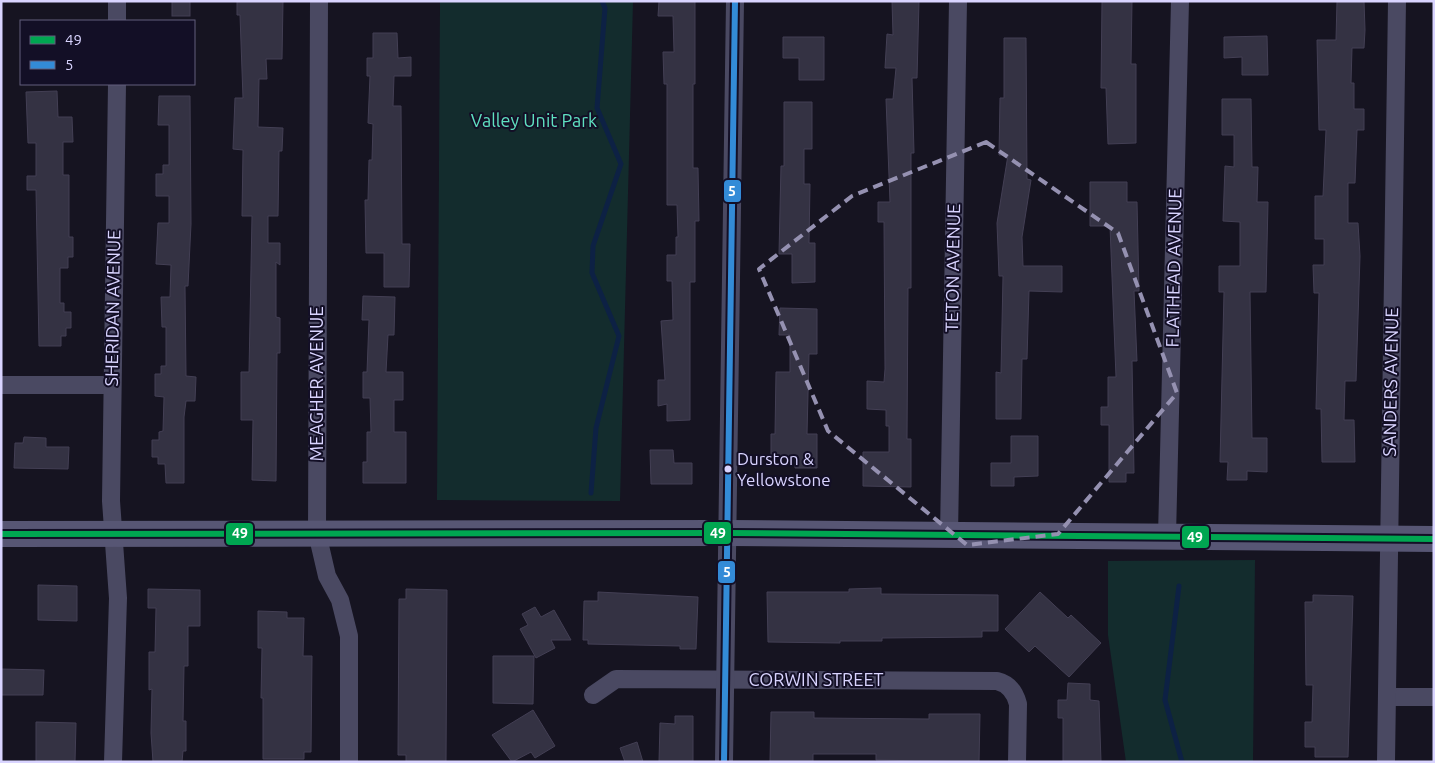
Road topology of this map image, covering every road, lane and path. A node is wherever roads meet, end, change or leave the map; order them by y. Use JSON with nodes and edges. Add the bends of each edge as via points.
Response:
{"nodes":[{"id":1,"x":117,"y":1,"type":"edge"},
{"id":2,"x":319,"y":1,"type":"edge"},
{"id":3,"x":735,"y":1,"type":"edge"},
{"id":4,"x":958,"y":1,"type":"edge"},
{"id":5,"x":1180,"y":1,"type":"edge"},
{"id":6,"x":1397,"y":1,"type":"edge"},
{"id":7,"x":117,"y":20,"type":"edge"},
{"id":8,"x":117,"y":85,"type":"edge"},
{"id":9,"x":1,"y":385,"type":"edge"},
{"id":10,"x":112,"y":385,"type":"junction"},
{"id":11,"x":112,"y":533,"type":"junction"},
{"id":12,"x":317,"y":533,"type":"junction"},
{"id":13,"x":728,"y":533,"type":"junction"},
{"id":14,"x":1,"y":534,"type":"edge"},
{"id":15,"x":948,"y":535,"type":"junction"},
{"id":16,"x":1167,"y":536,"type":"junction"},
{"id":17,"x":1434,"y":538,"type":"edge"},
{"id":18,"x":1388,"y":539,"type":"junction"},
{"id":19,"x":726,"y":680,"type":"junction"},
{"id":20,"x":593,"y":695,"type":"dead end"},
{"id":21,"x":1386,"y":696,"type":"junction"},
{"id":22,"x":1434,"y":697,"type":"edge"},
{"id":23,"x":113,"y":762,"type":"edge"},
{"id":24,"x":349,"y":762,"type":"edge"},
{"id":25,"x":724,"y":762,"type":"edge"},
{"id":26,"x":1017,"y":762,"type":"edge"},
{"id":27,"x":1386,"y":762,"type":"edge"}],
"edges":[{"from":1,"to":7,"type":"street"},
{"from":2,"to":12,"type":"street","name":"MEAGHER AVENUE"},
{"from":3,"to":13,"type":"street"},
{"from":4,"to":15,"type":"street","name":"TETON AVENUE"},
{"from":5,"to":16,"type":"street","name":"FLATHEAD AVENUE"},
{"from":6,"to":18,"type":"street","name":"SANDERS AVENUE"},
{"from":8,"to":10,"type":"street","name":"SHERIDAN AVENUE"},
{"from":9,"to":10,"type":"street"},
{"from":10,"to":11,"type":"street","name":"SHERIDAN AVENUE"},
{"from":11,"to":12,"type":"main road"},
{"from":11,"to":14,"type":"main road"},
{"from":11,"to":23,"type":"street","name":"SHERIDAN AVENUE","via":[[118,598]]},
{"from":12,"to":13,"type":"main road"},
{"from":12,"to":24,"type":"street","name":"MEAGHER AVENUE","via":[[327,576],[340,600],[349,636]]},
{"from":13,"to":15,"type":"main road"},
{"from":13,"to":19,"type":"street"},
{"from":15,"to":16,"type":"main road"},
{"from":16,"to":18,"type":"main road"},
{"from":17,"to":18,"type":"main road"},
{"from":18,"to":21,"type":"street","name":"SANDERS AVENUE"},
{"from":19,"to":20,"type":"street","name":"CORWIN STREET","via":[[616,679]]},
{"from":19,"to":25,"type":"street"},
{"from":19,"to":26,"type":"street","name":"CORWIN STREET","via":[[1005,683],[1012,689],[1018,704]]},
{"from":21,"to":22,"type":"street"},
{"from":21,"to":27,"type":"street","name":"SANDERS AVENUE"}]}
